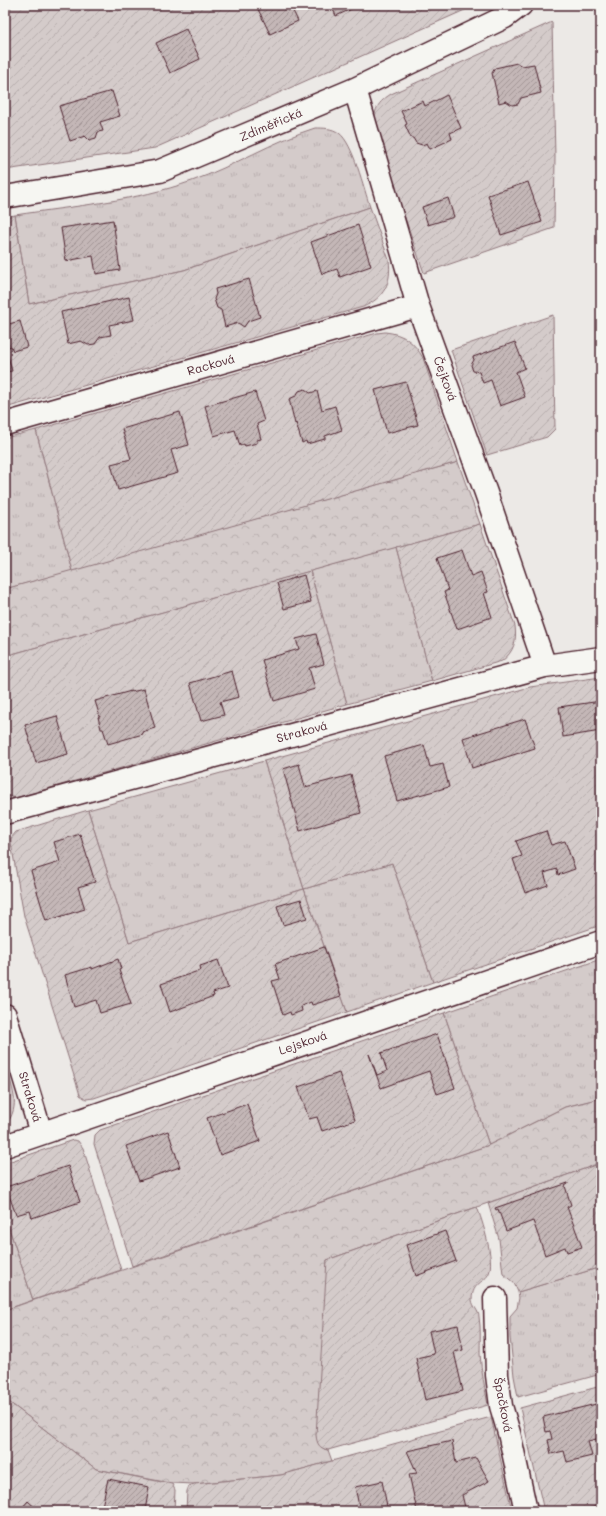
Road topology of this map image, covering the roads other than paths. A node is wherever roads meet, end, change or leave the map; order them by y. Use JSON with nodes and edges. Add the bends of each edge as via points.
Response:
{"nodes":[{"id":1,"x":521,"y":5,"type":"edge"},
{"id":2,"x":355,"y":89,"type":"junction"},
{"id":3,"x":5,"y":196,"type":"edge"},
{"id":4,"x":418,"y":306,"type":"junction"},
{"id":5,"x":5,"y":424,"type":"edge"},
{"id":6,"x":601,"y":658,"type":"edge"},
{"id":7,"x":545,"y":666,"type":"junction"},
{"id":8,"x":5,"y":813,"type":"edge"},
{"id":9,"x":601,"y":942,"type":"edge"},
{"id":10,"x":5,"y":1015,"type":"edge"},
{"id":11,"x":42,"y":1133,"type":"junction"},
{"id":12,"x":5,"y":1146,"type":"edge"},
{"id":13,"x":495,"y":1298,"type":"dead end"},
{"id":14,"x":526,"y":1511,"type":"edge"}],
"edges":[{"from":1,"to":2,"type":"street","name":"Zdiměřická","via":[[505,17]]},
{"from":2,"to":3,"type":"street","name":"Zdiměřická","via":[[160,171]]},
{"from":2,"to":4,"type":"street","name":"Čejková"},
{"from":4,"to":5,"type":"street","name":"Racková"},
{"from":4,"to":7,"type":"street","name":"Čejková"},
{"from":6,"to":7,"type":"street","name":"Straková"},
{"from":7,"to":8,"type":"street","name":"Straková"},
{"from":9,"to":11,"type":"street","name":"Lejsková"},
{"from":10,"to":11,"type":"street","name":"Straková"},
{"from":11,"to":12,"type":"street","name":"Lejsková"},
{"from":13,"to":14,"type":"street","name":"Špačková","via":[[497,1375],[501,1406]]}]}
